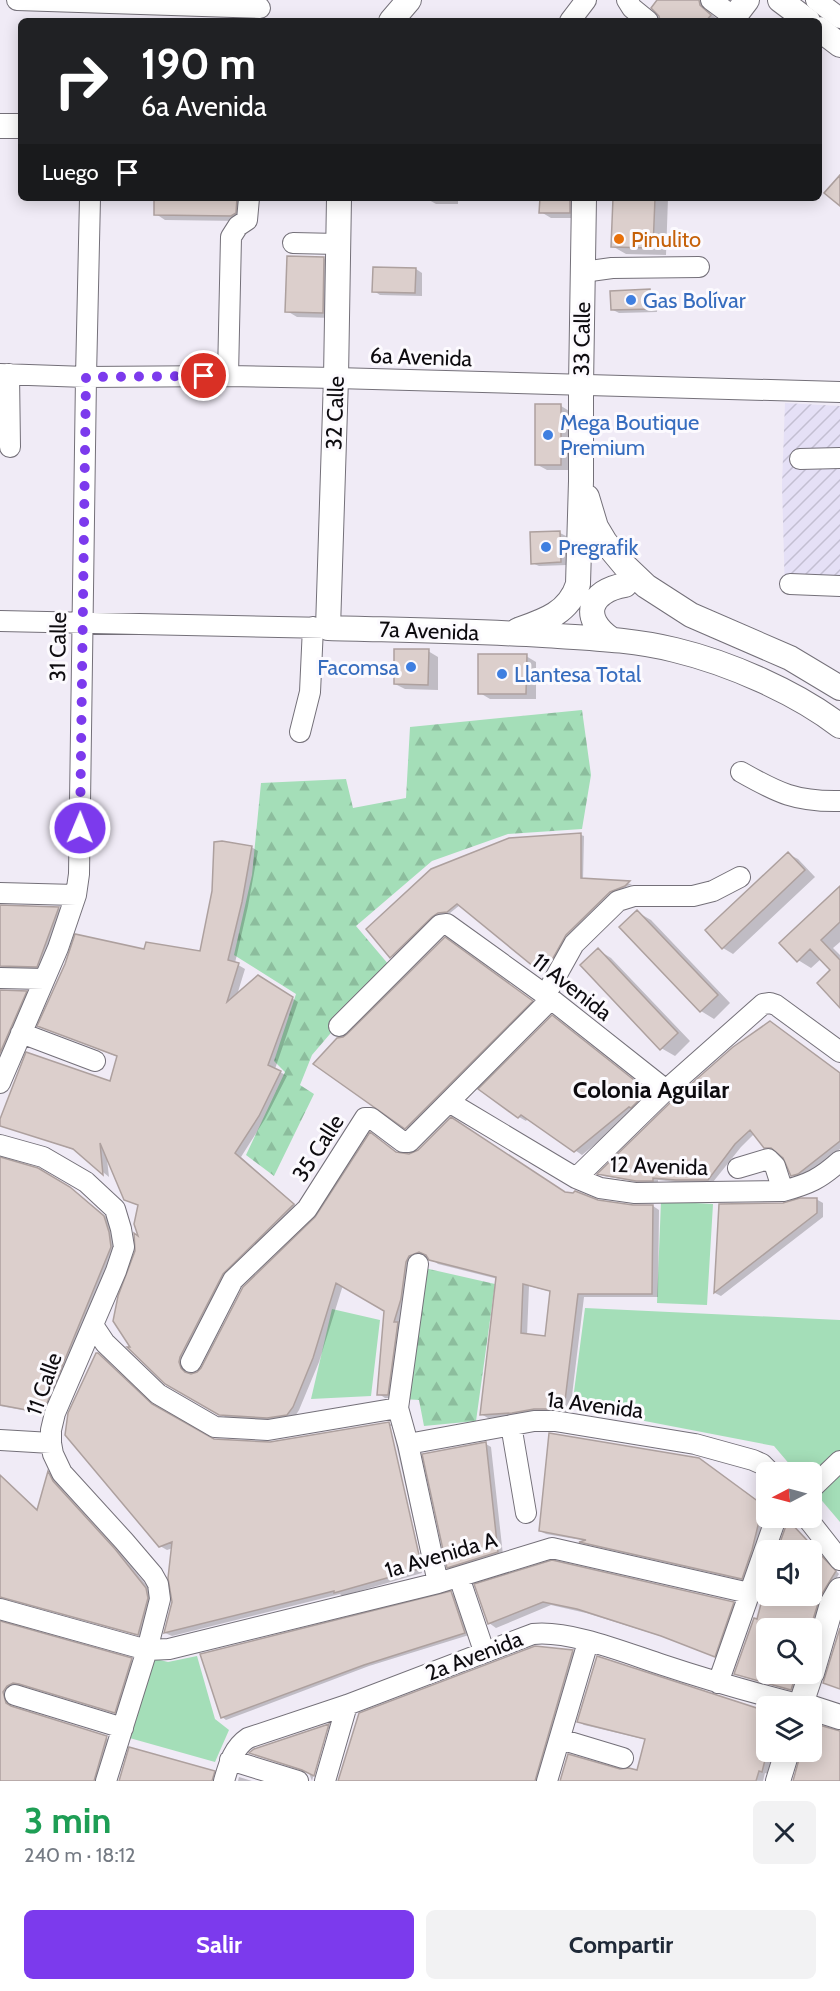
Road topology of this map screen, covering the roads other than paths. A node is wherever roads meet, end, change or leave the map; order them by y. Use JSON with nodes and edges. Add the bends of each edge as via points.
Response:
{"nodes":[{"id":1,"x":17,"y":0,"type":"edge"},
{"id":2,"x":409,"y":0,"type":"edge"},
{"id":3,"x":586,"y":0,"type":"edge"},
{"id":4,"x":780,"y":0,"type":"edge"},
{"id":5,"x":816,"y":0,"type":"edge"},
{"id":6,"x":99,"y":8,"type":"edge"},
{"id":7,"x":260,"y":8,"type":"dead end"},
{"id":8,"x":627,"y":10,"type":"edge"},
{"id":9,"x":394,"y":18,"type":"edge"},
{"id":10,"x":572,"y":18,"type":"edge"},
{"id":11,"x":642,"y":18,"type":"edge"},
{"id":12,"x":804,"y":18,"type":"edge"},
{"id":13,"x":840,"y":18,"type":"edge"},
{"id":14,"x":822,"y":31,"type":"edge"},
{"id":15,"x":840,"y":45,"type":"edge"},
{"id":16,"x":0,"y":126,"type":"edge"},
{"id":17,"x":18,"y":126,"type":"edge"},
{"id":18,"x":90,"y":201,"type":"edge"},
{"id":19,"x":249,"y":201,"type":"edge"},
{"id":20,"x":339,"y":201,"type":"edge"},
{"id":21,"x":584,"y":201,"type":"edge"},
{"id":22,"x":293,"y":243,"type":"dead end"},
{"id":23,"x":338,"y":244,"type":"junction"},
{"id":24,"x":699,"y":267,"type":"dead end"},
{"id":25,"x":583,"y":272,"type":"junction"},
{"id":26,"x":5,"y":374,"type":"edge"},
{"id":27,"x":228,"y":376,"type":"junction"},
{"id":28,"x":86,"y":377,"type":"junction"},
{"id":29,"x":336,"y":378,"type":"junction"},
{"id":30,"x":581,"y":386,"type":"junction"},
{"id":31,"x":840,"y":392,"type":"edge"},
{"id":32,"x":10,"y":447,"type":"dead end"},
{"id":33,"x":800,"y":459,"type":"dead end"},
{"id":34,"x":840,"y":459,"type":"edge"},
{"id":35,"x":581,"y":481,"type":"junction"},
{"id":36,"x":596,"y":527,"type":"junction"},
{"id":37,"x":790,"y":584,"type":"dead end"},
{"id":38,"x":625,"y":585,"type":"junction"},
{"id":39,"x":840,"y":586,"type":"edge"},
{"id":40,"x":691,"y":615,"type":"junction"},
{"id":41,"x":0,"y":621,"type":"edge"},
{"id":42,"x":83,"y":623,"type":"junction"},
{"id":43,"x":320,"y":627,"type":"junction"},
{"id":44,"x":510,"y":633,"type":"junction"},
{"id":45,"x":611,"y":639,"type":"junction"},
{"id":46,"x":840,"y":688,"type":"edge"},
{"id":47,"x":840,"y":726,"type":"edge"},
{"id":48,"x":300,"y":732,"type":"dead end"},
{"id":49,"x":741,"y":772,"type":"dead end"},
{"id":50,"x":840,"y":801,"type":"edge"},
{"id":51,"x":740,"y":877,"type":"dead end"},
{"id":52,"x":0,"y":893,"type":"edge"},
{"id":53,"x":76,"y":896,"type":"junction"},
{"id":54,"x":0,"y":978,"type":"edge"},
{"id":55,"x":44,"y":979,"type":"junction"},
{"id":56,"x":548,"y":998,"type":"junction"},
{"id":57,"x":339,"y":1026,"type":"dead end"},
{"id":58,"x":21,"y":1034,"type":"junction"},
{"id":59,"x":839,"y":1049,"type":"edge"},
{"id":60,"x":5,"y":1056,"type":"edge"},
{"id":61,"x":94,"y":1061,"type":"dead end"},
{"id":62,"x":0,"y":1083,"type":"edge"},
{"id":63,"x":666,"y":1090,"type":"junction"},
{"id":64,"x":449,"y":1102,"type":"junction"},
{"id":65,"x":0,"y":1145,"type":"edge"},
{"id":66,"x":840,"y":1161,"type":"edge"},
{"id":67,"x":738,"y":1168,"type":"dead end"},
{"id":68,"x":576,"y":1178,"type":"junction"},
{"id":69,"x":783,"y":1191,"type":"junction"},
{"id":70,"x":418,"y":1264,"type":"dead end"},
{"id":71,"x":93,"y":1325,"type":"junction"},
{"id":72,"x":191,"y":1362,"type":"dead end"},
{"id":73,"x":398,"y":1408,"type":"junction"},
{"id":74,"x":511,"y":1425,"type":"junction"},
{"id":75,"x":0,"y":1440,"type":"edge"},
{"id":76,"x":51,"y":1443,"type":"junction"},
{"id":77,"x":408,"y":1444,"type":"junction"},
{"id":78,"x":840,"y":1461,"type":"edge"},
{"id":79,"x":758,"y":1462,"type":"edge"},
{"id":80,"x":822,"y":1478,"type":"edge"},
{"id":81,"x":526,"y":1513,"type":"dead end"},
{"id":82,"x":772,"y":1528,"type":"edge"},
{"id":83,"x":815,"y":1528,"type":"edge"},
{"id":84,"x":840,"y":1560,"type":"edge"},
{"id":85,"x":459,"y":1577,"type":"junction"},
{"id":86,"x":438,"y":1583,"type":"junction"},
{"id":87,"x":840,"y":1590,"type":"edge"},
{"id":88,"x":748,"y":1593,"type":"junction"},
{"id":89,"x":0,"y":1608,"type":"edge"},
{"id":90,"x":822,"y":1637,"type":"edge"},
{"id":91,"x":588,"y":1642,"type":"junction"},
{"id":92,"x":147,"y":1650,"type":"junction"},
{"id":93,"x":484,"y":1651,"type":"junction"},
{"id":94,"x":718,"y":1683,"type":"junction"},
{"id":95,"x":15,"y":1695,"type":"dead end"},
{"id":96,"x":765,"y":1696,"type":"edge"},
{"id":97,"x":347,"y":1705,"type":"junction"},
{"id":98,"x":822,"y":1712,"type":"edge"},
{"id":99,"x":840,"y":1717,"type":"edge"},
{"id":100,"x":123,"y":1728,"type":"junction"},
{"id":101,"x":560,"y":1739,"type":"junction"},
{"id":102,"x":623,"y":1758,"type":"dead end"},
{"id":103,"x":230,"y":1760,"type":"junction"},
{"id":104,"x":784,"y":1762,"type":"edge"},
{"id":105,"x":106,"y":1781,"type":"edge"},
{"id":106,"x":224,"y":1781,"type":"edge"},
{"id":107,"x":298,"y":1781,"type":"edge"},
{"id":108,"x":325,"y":1781,"type":"edge"},
{"id":109,"x":547,"y":1781,"type":"edge"},
{"id":110,"x":778,"y":1781,"type":"edge"}],
"edges":[{"from":1,"to":6,"type":"street"},
{"from":2,"to":9,"type":"main road"},
{"from":3,"to":10,"type":"street"},
{"from":4,"to":12,"type":"main road"},
{"from":5,"to":13,"type":"street"},
{"from":6,"to":7,"type":"street"},
{"from":8,"to":11,"type":"street"},
{"from":14,"to":15,"type":"main road"},
{"from":16,"to":17,"type":"main road"},
{"from":18,"to":28,"type":"street","name":"31 Calle"},
{"from":19,"to":27,"type":"street","via":[[247,220],[231,237]]},
{"from":20,"to":23,"type":"main road","name":"32 Calle"},
{"from":21,"to":25,"type":"main road","name":"33 Calle"},
{"from":22,"to":23,"type":"street"},
{"from":23,"to":29,"type":"main road","name":"32 Calle"},
{"from":24,"to":25,"type":"street"},
{"from":25,"to":30,"type":"main road","name":"33 Calle"},
{"from":26,"to":28,"type":"street","name":"6a Avenida"},
{"from":26,"to":32,"type":"street"},
{"from":27,"to":28,"type":"street","name":"6a Avenida"},
{"from":27,"to":29,"type":"street","name":"6a Avenida"},
{"from":28,"to":42,"type":"street","name":"31 Calle"},
{"from":29,"to":30,"type":"street","name":"6a Avenida"},
{"from":29,"to":43,"type":"main road","name":"32 Calle"},
{"from":30,"to":31,"type":"street","name":"6a Avenida"},
{"from":30,"to":35,"type":"main road","name":"33 Calle"},
{"from":33,"to":34,"type":"street"},
{"from":35,"to":36,"type":"main road"},
{"from":35,"to":44,"type":"main road","name":"33 Calle","via":[[574,594],[556,614]]},
{"from":36,"to":38,"type":"main road","via":[[610,565]]},
{"from":36,"to":40,"type":"main road","via":[[638,579]]},
{"from":37,"to":39,"type":"street"},
{"from":38,"to":40,"type":"main road","via":[[654,602]]},
{"from":38,"to":45,"type":"main road","via":[[606,589],[594,603],[595,623]]},
{"from":40,"to":46,"type":"main road","via":[[790,658]]},
{"from":41,"to":42,"type":"street","name":"7a Avenida"},
{"from":42,"to":43,"type":"street","name":"7a Avenida"},
{"from":42,"to":53,"type":"street","name":"31 Calle"},
{"from":43,"to":44,"type":"main road","name":"7a Avenida"},
{"from":43,"to":48,"type":"street"},
{"from":44,"to":45,"type":"main road","name":"7a Avenida"},
{"from":45,"to":47,"type":"main road","name":"7a Avenida","via":[[675,650],[751,675]]},
{"from":49,"to":50,"type":"street","via":[[788,796]]},
{"from":51,"to":56,"type":"street","name":"35 Calle","via":[[693,896],[634,896],[618,901],[574,944],[549,986]]},
{"from":52,"to":53,"type":"street"},
{"from":53,"to":55,"type":"street","name":"31 Calle"},
{"from":54,"to":55,"type":"street"},
{"from":55,"to":58,"type":"street","name":"31 Calle"},
{"from":56,"to":57,"type":"street","name":"11 Avenida","via":[[447,924],[440,925]]},
{"from":56,"to":63,"type":"street","name":"11 Avenida"},
{"from":56,"to":64,"type":"street","name":"35 Calle"},
{"from":58,"to":60,"type":"street","name":"31 Calle"},
{"from":58,"to":61,"type":"street"},
{"from":59,"to":63,"type":"street","via":[[776,1005],[763,1004]]},
{"from":60,"to":62,"type":"street","name":"31 Calle"},
{"from":63,"to":68,"type":"street"},
{"from":64,"to":68,"type":"street","name":"12 Avenida"},
{"from":64,"to":72,"type":"street","name":"35 Calle","via":[[406,1143],[371,1118],[365,1118],[307,1209],[233,1280]]},
{"from":65,"to":71,"type":"street","name":"11 Calle","via":[[43,1157],[86,1182],[115,1209],[124,1246]]},
{"from":66,"to":69,"type":"street","name":"12 Avenida","via":[[822,1177]]},
{"from":67,"to":69,"type":"street","via":[[768,1159],[775,1166]]},
{"from":68,"to":69,"type":"street","name":"12 Avenida","via":[[600,1188],[635,1193]]},
{"from":70,"to":73,"type":"street"},
{"from":71,"to":73,"type":"street","via":[[105,1343],[158,1394],[215,1427],[268,1430]]},
{"from":71,"to":76,"type":"street","name":"11 Calle","via":[[55,1413]]},
{"from":73,"to":77,"type":"street"},
{"from":74,"to":77,"type":"street","name":"1a Avenida"},
{"from":74,"to":79,"type":"street","name":"1a Avenida","via":[[555,1421],[695,1444]]},
{"from":74,"to":81,"type":"street"},
{"from":75,"to":76,"type":"street"},
{"from":76,"to":92,"type":"street","name":"11 Calle","via":[[62,1473],[158,1584],[160,1599]]},
{"from":77,"to":86,"type":"street"},
{"from":78,"to":80,"type":"street"},
{"from":82,"to":88,"type":"street"},
{"from":83,"to":84,"type":"street"},
{"from":85,"to":86,"type":"street","name":"1a Avenida A"},
{"from":85,"to":88,"type":"street","name":"1a Avenida A","via":[[546,1548],[559,1548]]},
{"from":85,"to":93,"type":"street"},
{"from":86,"to":92,"type":"street","name":"1a Avenida A","via":[[169,1649]]},
{"from":87,"to":90,"type":"main road"},
{"from":88,"to":94,"type":"street"},
{"from":89,"to":92,"type":"street"},
{"from":91,"to":93,"type":"street","name":"2a Avenida","via":[[545,1633],[520,1637]]},
{"from":91,"to":94,"type":"street","name":"2a Avenida"},
{"from":91,"to":101,"type":"street"},
{"from":92,"to":100,"type":"street","name":"11 Calle"},
{"from":93,"to":97,"type":"street","name":"2a Avenida"},
{"from":94,"to":96,"type":"street","name":"2a Avenida"},
{"from":95,"to":100,"type":"street"},
{"from":97,"to":103,"type":"street","name":"2a Avenida","via":[[248,1738]]},
{"from":97,"to":108,"type":"street"},
{"from":98,"to":99,"type":"main road","name":"2a Avenida"},
{"from":100,"to":105,"type":"street","name":"11 Calle"},
{"from":101,"to":102,"type":"street"},
{"from":101,"to":109,"type":"street"},
{"from":103,"to":106,"type":"street"},
{"from":103,"to":107,"type":"street"},
{"from":104,"to":110,"type":"main road"}]}
